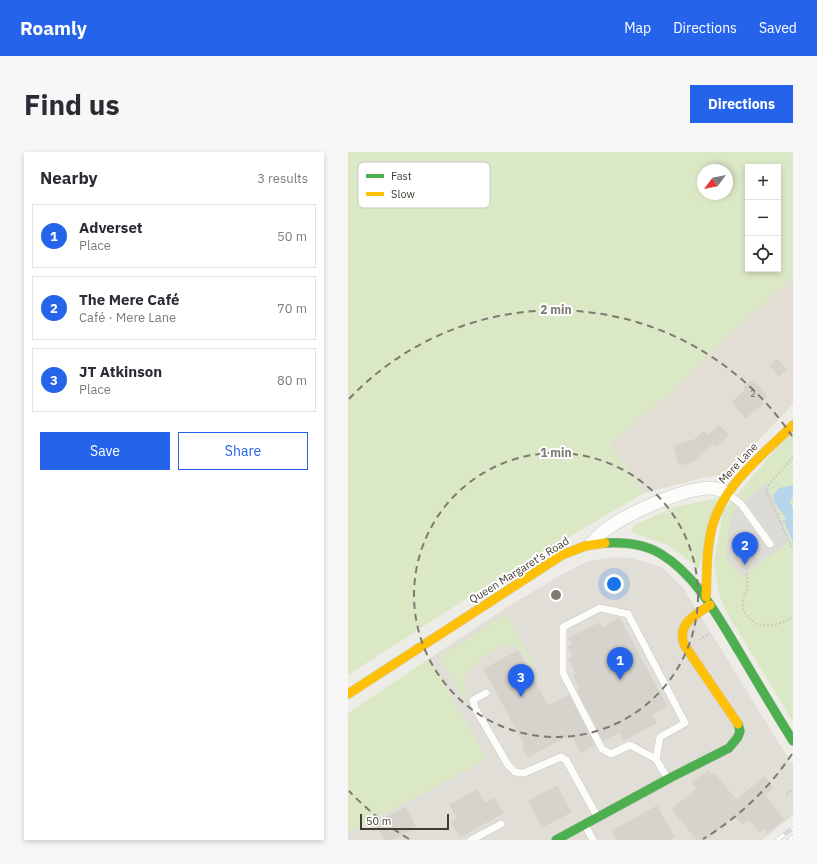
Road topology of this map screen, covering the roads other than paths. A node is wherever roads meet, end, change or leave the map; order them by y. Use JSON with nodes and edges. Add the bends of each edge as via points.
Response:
{"nodes":[{"id":1,"x":793,"y":425,"type":"edge"},
{"id":2,"x":727,"y":493,"type":"junction"},
{"id":3,"x":591,"y":544,"type":"junction"},
{"id":4,"x":770,"y":544,"type":"dead end"},
{"id":5,"x":708,"y":601,"type":"junction"},
{"id":6,"x":486,"y":693,"type":"dead end"},
{"id":7,"x":348,"y":694,"type":"edge"},
{"id":8,"x":793,"y":740,"type":"edge"},
{"id":9,"x":656,"y":759,"type":"junction"},
{"id":10,"x":668,"y":779,"type":"junction"},
{"id":11,"x":598,"y":818,"type":"junction"},
{"id":12,"x":501,"y":824,"type":"dead end"},
{"id":13,"x":585,"y":825,"type":"junction"},
{"id":14,"x":471,"y":840,"type":"edge"},
{"id":15,"x":556,"y":840,"type":"edge"},
{"id":16,"x":593,"y":840,"type":"edge"}],
"edges":[{"from":1,"to":2,"type":"street","name":"Mere Lane"},
{"from":2,"to":3,"type":"street","via":[[714,488],[679,494],[622,520],[604,531]]},
{"from":2,"to":4,"type":"lane","via":[[741,504]]},
{"from":2,"to":5,"type":"street","name":"Mere Lane","via":[[713,523]]},
{"from":3,"to":5,"type":"street","name":"Queen Margaret's Road","via":[[614,542],[640,546],[660,553],[682,570]]},
{"from":3,"to":7,"type":"street","name":"Queen Margaret's Road","via":[[577,547],[562,555]]},
{"from":5,"to":8,"type":"street","name":"Queen Margaret's Road"},
{"from":5,"to":10,"type":"street","via":[[688,620],[683,628],[682,637],[685,646],[738,723],[739,736],[729,748]]},
{"from":6,"to":11,"type":"lane","via":[[473,700],[475,708],[515,772],[524,773],[561,757],[566,760]]},
{"from":9,"to":9,"type":"lane","via":[[630,745],[611,754],[602,749],[563,673],[563,627],[600,608],[628,614],[685,723],[660,737]]},
{"from":9,"to":10,"type":"lane"},
{"from":10,"to":11,"type":"street"},
{"from":11,"to":13,"type":"street"},
{"from":12,"to":14,"type":"lane"},
{"from":13,"to":15,"type":"street"},
{"from":13,"to":16,"type":"lane"}]}
